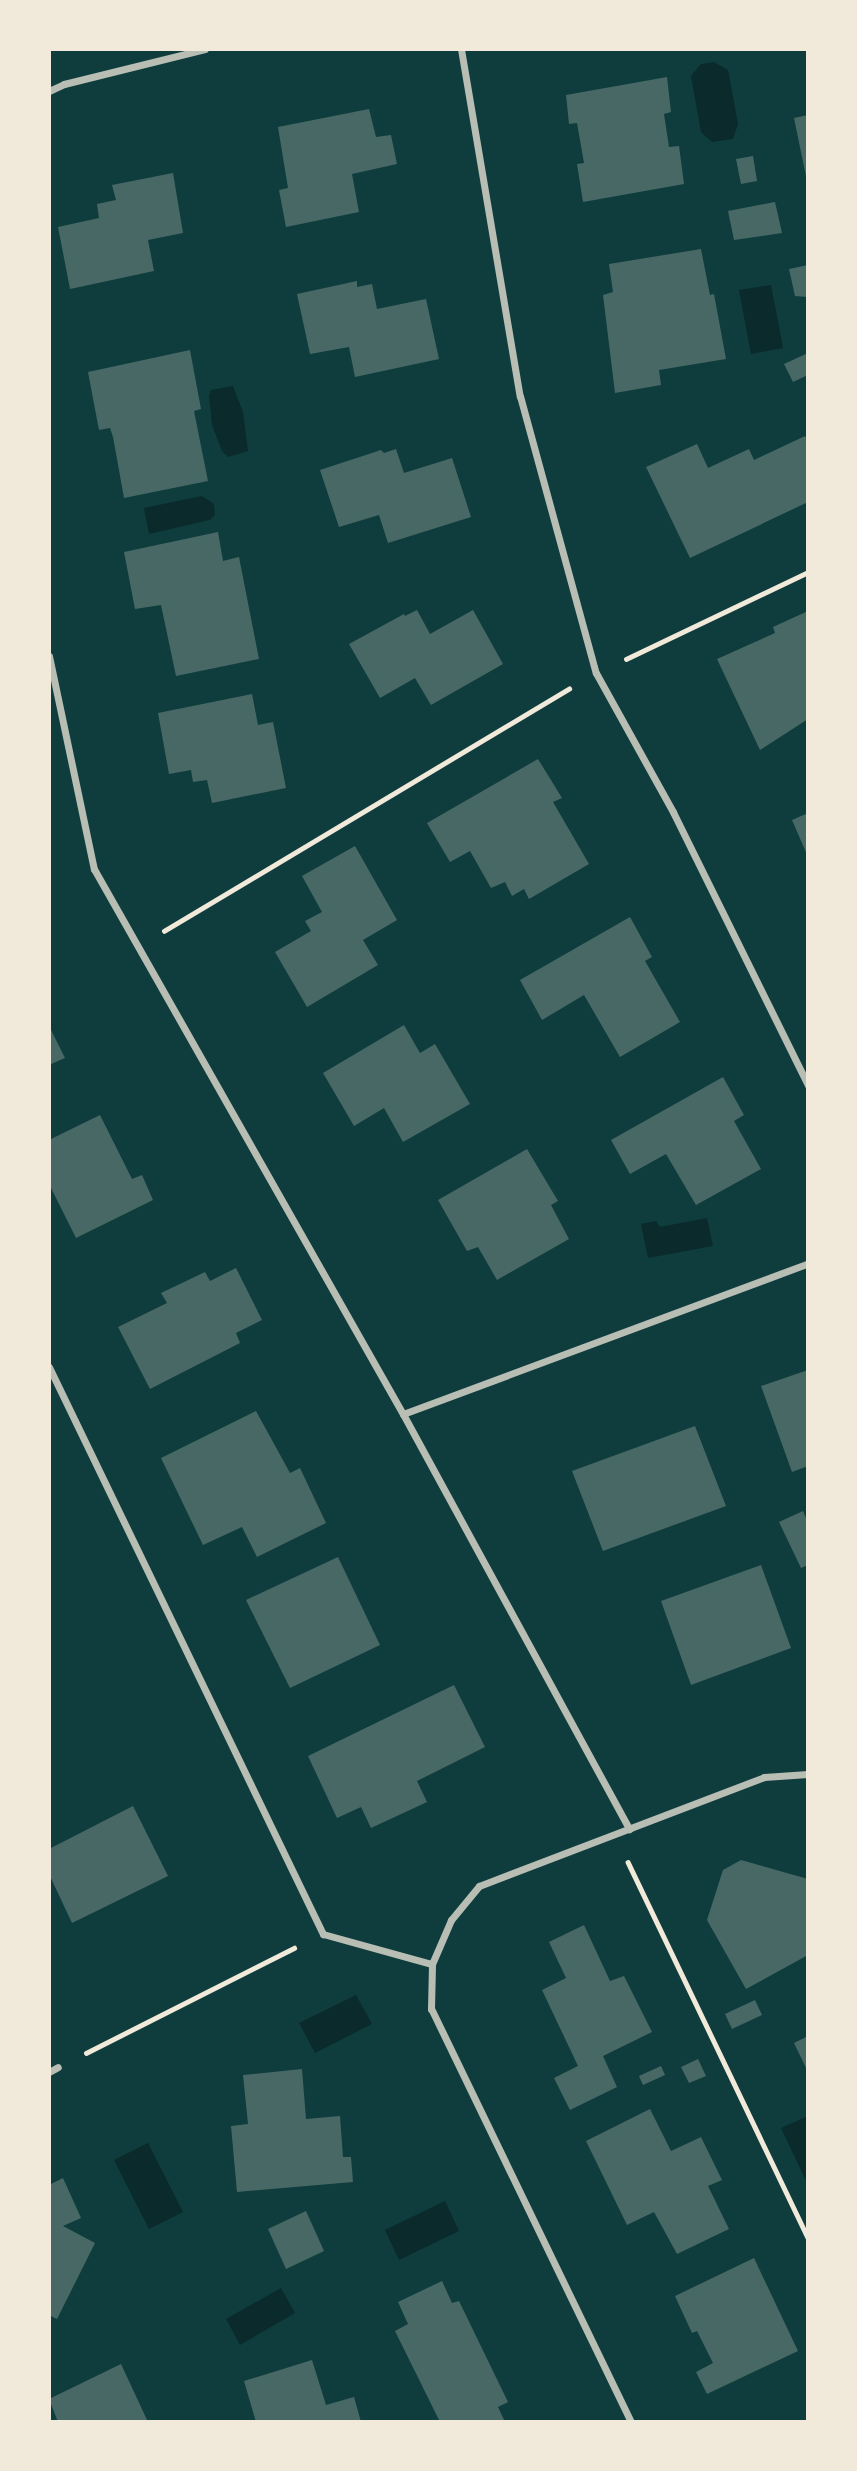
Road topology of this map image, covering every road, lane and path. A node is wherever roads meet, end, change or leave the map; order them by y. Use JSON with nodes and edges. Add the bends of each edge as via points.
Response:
{"nodes":[{"id":1,"x":205,"y":49,"type":"edge"},
{"id":2,"x":461,"y":49,"type":"edge"},
{"id":3,"x":49,"y":91,"type":"edge"},
{"id":4,"x":808,"y":572,"type":"edge"},
{"id":5,"x":49,"y":656,"type":"edge"},
{"id":6,"x":596,"y":673,"type":"junction"},
{"id":7,"x":136,"y":948,"type":"junction"},
{"id":8,"x":808,"y":1085,"type":"edge"},
{"id":9,"x":808,"y":1263,"type":"edge"},
{"id":10,"x":49,"y":1367,"type":"edge"},
{"id":11,"x":403,"y":1414,"type":"junction"},
{"id":12,"x":808,"y":1773,"type":"edge"},
{"id":13,"x":629,"y":1829,"type":"junction"},
{"id":14,"x":323,"y":1934,"type":"junction"},
{"id":15,"x":432,"y":1964,"type":"junction"},
{"id":16,"x":58,"y":2067,"type":"joint"},
{"id":17,"x":49,"y":2073,"type":"edge"},
{"id":18,"x":808,"y":2237,"type":"edge"},
{"id":19,"x":631,"y":2422,"type":"edge"}],
"edges":[{"from":1,"to":3,"type":"street"},
{"from":2,"to":6,"type":"street","via":[[520,396]]},
{"from":4,"to":6,"type":"path"},
{"from":5,"to":7,"type":"street","via":[[94,869]]},
{"from":6,"to":7,"type":"path"},
{"from":6,"to":8,"type":"street","via":[[673,812]]},
{"from":7,"to":11,"type":"street"},
{"from":9,"to":11,"type":"street"},
{"from":10,"to":14,"type":"street"},
{"from":11,"to":13,"type":"street"},
{"from":12,"to":13,"type":"street","via":[[764,1777]]},
{"from":13,"to":15,"type":"street","via":[[479,1886],[451,1920]]},
{"from":13,"to":18,"type":"path","via":[[624,1854]]},
{"from":14,"to":15,"type":"street"},
{"from":14,"to":16,"type":"path"},
{"from":15,"to":19,"type":"street","via":[[431,2009]]},
{"from":16,"to":17,"type":"street"}]}
